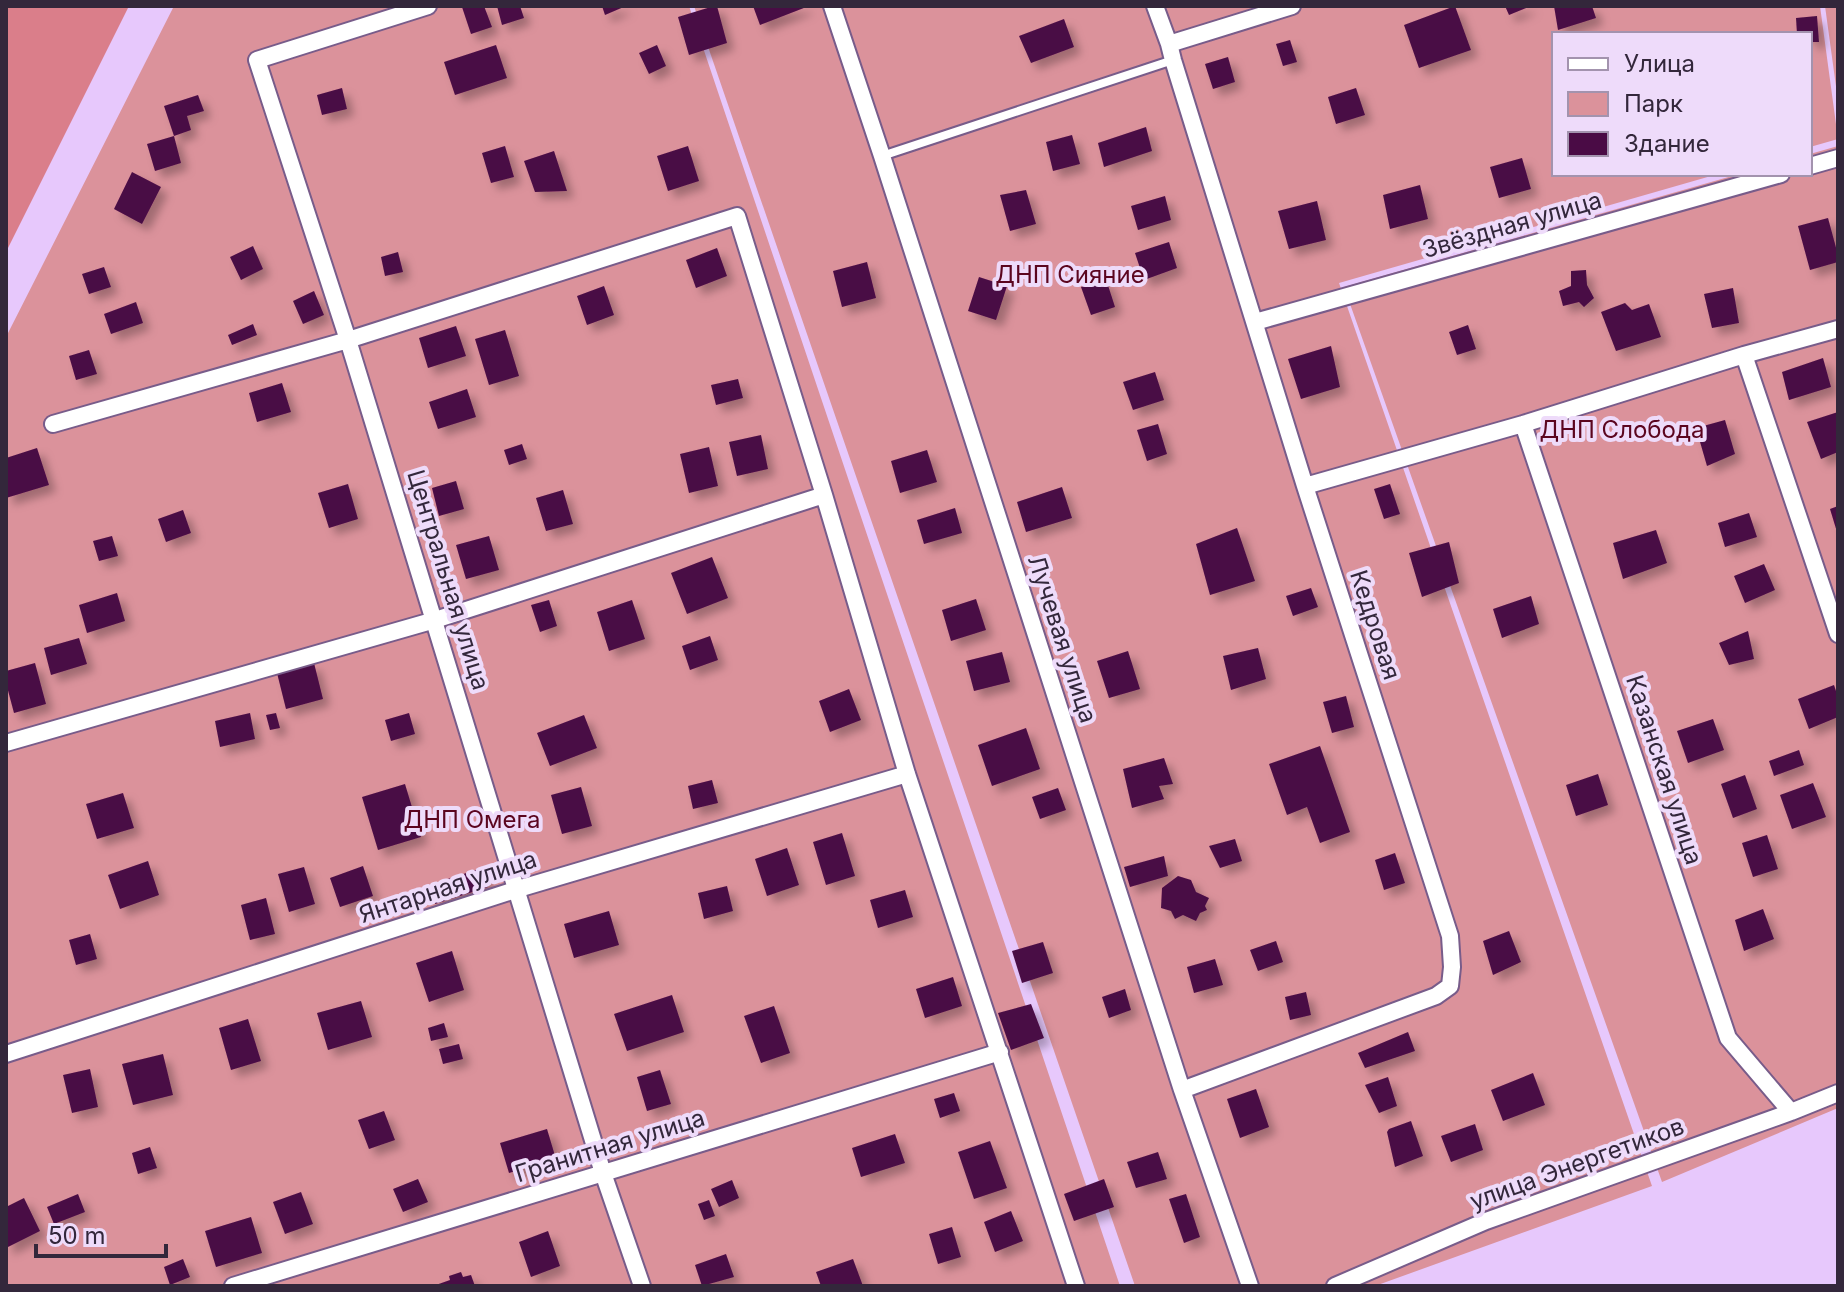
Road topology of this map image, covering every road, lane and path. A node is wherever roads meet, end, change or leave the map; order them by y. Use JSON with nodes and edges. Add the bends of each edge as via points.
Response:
{"nodes":[{"id":1,"x":428,"y":6,"type":"edge"},
{"id":2,"x":832,"y":6,"type":"edge"},
{"id":3,"x":1155,"y":6,"type":"edge"},
{"id":4,"x":1292,"y":6,"type":"edge"},
{"id":5,"x":1171,"y":52,"type":"junction"},
{"id":6,"x":882,"y":156,"type":"junction"},
{"id":7,"x":1838,"y":158,"type":"edge"},
{"id":8,"x":1812,"y":165,"type":"edge"},
{"id":9,"x":1774,"y":176,"type":"edge"},
{"id":10,"x":1255,"y":322,"type":"junction"},
{"id":11,"x":1838,"y":329,"type":"edge"},
{"id":12,"x":348,"y":340,"type":"junction"},
{"id":13,"x":1744,"y":355,"type":"junction"},
{"id":14,"x":53,"y":424,"type":"dead end"},
{"id":15,"x":1523,"y":424,"type":"junction"},
{"id":16,"x":1305,"y":486,"type":"junction"},
{"id":17,"x":824,"y":495,"type":"junction"},
{"id":18,"x":435,"y":620,"type":"junction"},
{"id":19,"x":1838,"y":634,"type":"edge"},
{"id":20,"x":6,"y":743,"type":"edge"},
{"id":21,"x":907,"y":774,"type":"junction"},
{"id":22,"x":518,"y":889,"type":"junction"},
{"id":23,"x":1000,"y":1052,"type":"junction"},
{"id":24,"x":6,"y":1054,"type":"edge"},
{"id":25,"x":1182,"y":1090,"type":"junction"},
{"id":26,"x":1838,"y":1093,"type":"edge"},
{"id":27,"x":1791,"y":1112,"type":"junction"},
{"id":28,"x":603,"y":1173,"type":"junction"},
{"id":29,"x":233,"y":1286,"type":"edge"},
{"id":30,"x":642,"y":1286,"type":"edge"},
{"id":31,"x":1076,"y":1286,"type":"edge"},
{"id":32,"x":1250,"y":1286,"type":"edge"},
{"id":33,"x":1335,"y":1286,"type":"edge"}],
"edges":[{"from":1,"to":12,"type":"street","name":"Центральная улица","via":[[257,60]]},
{"from":2,"to":6,"type":"street","name":"Лучевая улица"},
{"from":3,"to":5,"type":"street","name":"Кедровая"},
{"from":4,"to":5,"type":"street"},
{"from":5,"to":6,"type":"lane"},
{"from":5,"to":10,"type":"street","name":"Кедровая"},
{"from":6,"to":25,"type":"street","name":"Лучевая улица"},
{"from":7,"to":8,"type":"street"},
{"from":9,"to":10,"type":"street","name":"Звёздная улица"},
{"from":10,"to":16,"type":"street","name":"Кедровая"},
{"from":11,"to":13,"type":"street"},
{"from":12,"to":14,"type":"street"},
{"from":12,"to":17,"type":"street","via":[[737,216]]},
{"from":12,"to":18,"type":"street","name":"Центральная улица"},
{"from":13,"to":15,"type":"street"},
{"from":13,"to":19,"type":"street"},
{"from":15,"to":16,"type":"street"},
{"from":15,"to":27,"type":"street","name":"Казанская улица","via":[[1728,1038]]},
{"from":16,"to":25,"type":"street","name":"Кедровая","via":[[1450,936],[1450,986],[1436,996]]},
{"from":17,"to":18,"type":"street"},
{"from":17,"to":21,"type":"street"},
{"from":18,"to":20,"type":"street"},
{"from":18,"to":22,"type":"street","name":"Центральная улица"},
{"from":21,"to":22,"type":"street","name":"Янтарная улица"},
{"from":21,"to":23,"type":"street"},
{"from":22,"to":24,"type":"street","name":"Янтарная улица"},
{"from":22,"to":28,"type":"street","name":"Центральная улица"},
{"from":23,"to":28,"type":"street","name":"Гранитная улица"},
{"from":23,"to":31,"type":"street"},
{"from":25,"to":32,"type":"street","name":"Лучевая улица"},
{"from":26,"to":27,"type":"street","name":"улица Энергетиков"},
{"from":27,"to":33,"type":"street","name":"улица Энергетиков","via":[[1486,1221]]},
{"from":28,"to":29,"type":"street","name":"Гранитная улица"},
{"from":28,"to":30,"type":"street","name":"Центральная улица"}]}
